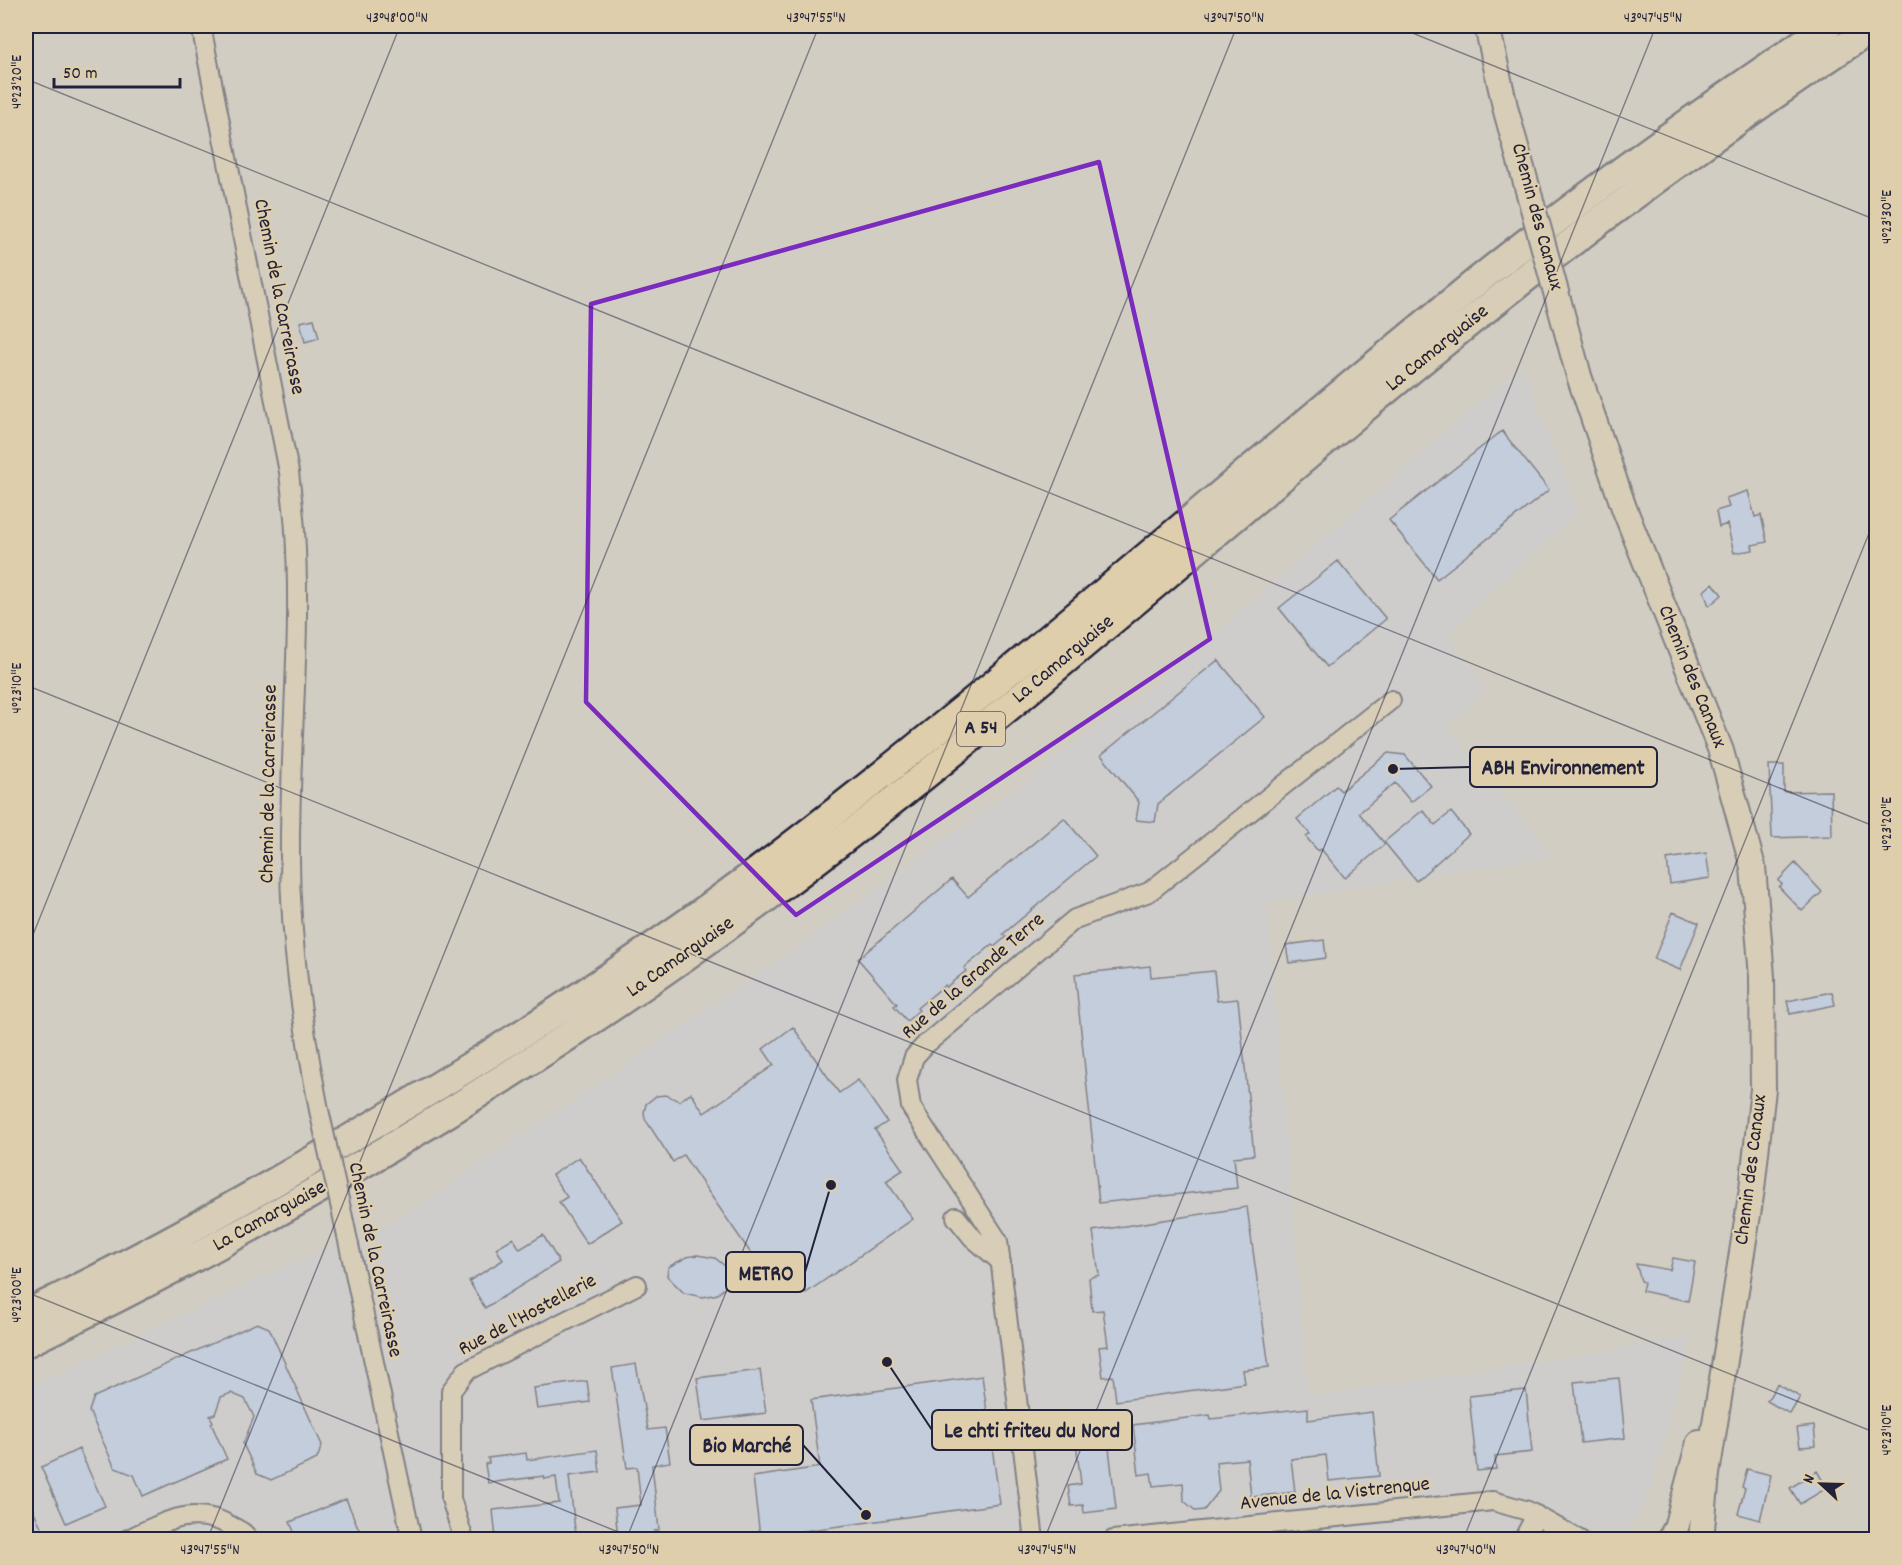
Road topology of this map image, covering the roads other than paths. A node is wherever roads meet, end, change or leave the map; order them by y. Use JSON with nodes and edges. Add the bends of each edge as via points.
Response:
{"nodes":[{"id":1,"x":201,"y":26,"type":"edge"},
{"id":2,"x":1487,"y":26,"type":"edge"},
{"id":3,"x":1828,"y":26,"type":"edge"},
{"id":4,"x":1876,"y":26,"type":"edge"},
{"id":5,"x":1391,"y":700,"type":"dead end"},
{"id":6,"x":956,"y":1217,"type":"dead end"},
{"id":7,"x":1001,"y":1262,"type":"junction"},
{"id":8,"x":637,"y":1285,"type":"dead end"},
{"id":9,"x":26,"y":1314,"type":"edge"},
{"id":10,"x":26,"y":1343,"type":"edge"},
{"id":11,"x":1726,"y":1348,"type":"junction"},
{"id":12,"x":1536,"y":1515,"type":"junction"},
{"id":13,"x":1562,"y":1533,"type":"edge"},
{"id":14,"x":126,"y":1539,"type":"edge"},
{"id":15,"x":249,"y":1539,"type":"edge"},
{"id":16,"x":412,"y":1539,"type":"edge"},
{"id":17,"x":464,"y":1539,"type":"edge"},
{"id":18,"x":1034,"y":1539,"type":"edge"},
{"id":19,"x":1113,"y":1539,"type":"edge"},
{"id":20,"x":1523,"y":1539,"type":"edge"},
{"id":21,"x":1580,"y":1539,"type":"edge"},
{"id":22,"x":1669,"y":1539,"type":"edge"},
{"id":23,"x":1701,"y":1539,"type":"edge"}],
"edges":[{"from":1,"to":16,"type":"street","name":"Chemin de la Carreirasse","bridge":true,"via":[[289,472],[296,531],[291,915],[302,1015]]},
{"from":2,"to":11,"type":"main road","name":"Chemin des Canaux","bridge":true,"via":[[1506,111],[1579,376],[1624,508],[1721,751],[1753,867],[1762,977],[1763,1089],[1752,1189]]},
{"from":3,"to":9,"type":"highway","name":"La Camarguaise","number":"A 54","via":[[1728,94],[1490,271],[932,735],[784,851],[656,944],[403,1108],[212,1218]]},
{"from":4,"to":10,"type":"highway","name":"La Camarguaise","number":"A 54","via":[[1697,149],[1504,295],[951,754],[674,965],[549,1050],[376,1157],[175,1270]]},
{"from":5,"to":7,"type":"street","name":"Rue de la Grande Terre","via":[[1149,892],[1075,919],[914,1057],[907,1080],[911,1107],[998,1241]]},
{"from":6,"to":7,"type":"street"},
{"from":7,"to":18,"type":"street","name":"Rue de la Grande Terre"},
{"from":8,"to":17,"type":"street","name":"Rue de l'Hostellerie","via":[[466,1371],[451,1391],[451,1499]]},
{"from":11,"to":22,"type":"main road","name":"Chemin des Canaux","via":[[1676,1528]]},
{"from":11,"to":23,"type":"main road","name":"Chemin des Canaux"},
{"from":12,"to":13,"type":"street","name":"Avenue de la Vistrenque"},
{"from":12,"to":19,"type":"street","name":"Avenue de la Vistrenque","via":[[1493,1501]]},
{"from":12,"to":20,"type":"street"},
{"from":13,"to":21,"type":"street","name":"Avenue de la Vistrenque"},
{"from":14,"to":15,"type":"street","via":[[194,1514],[220,1519]]}]}
